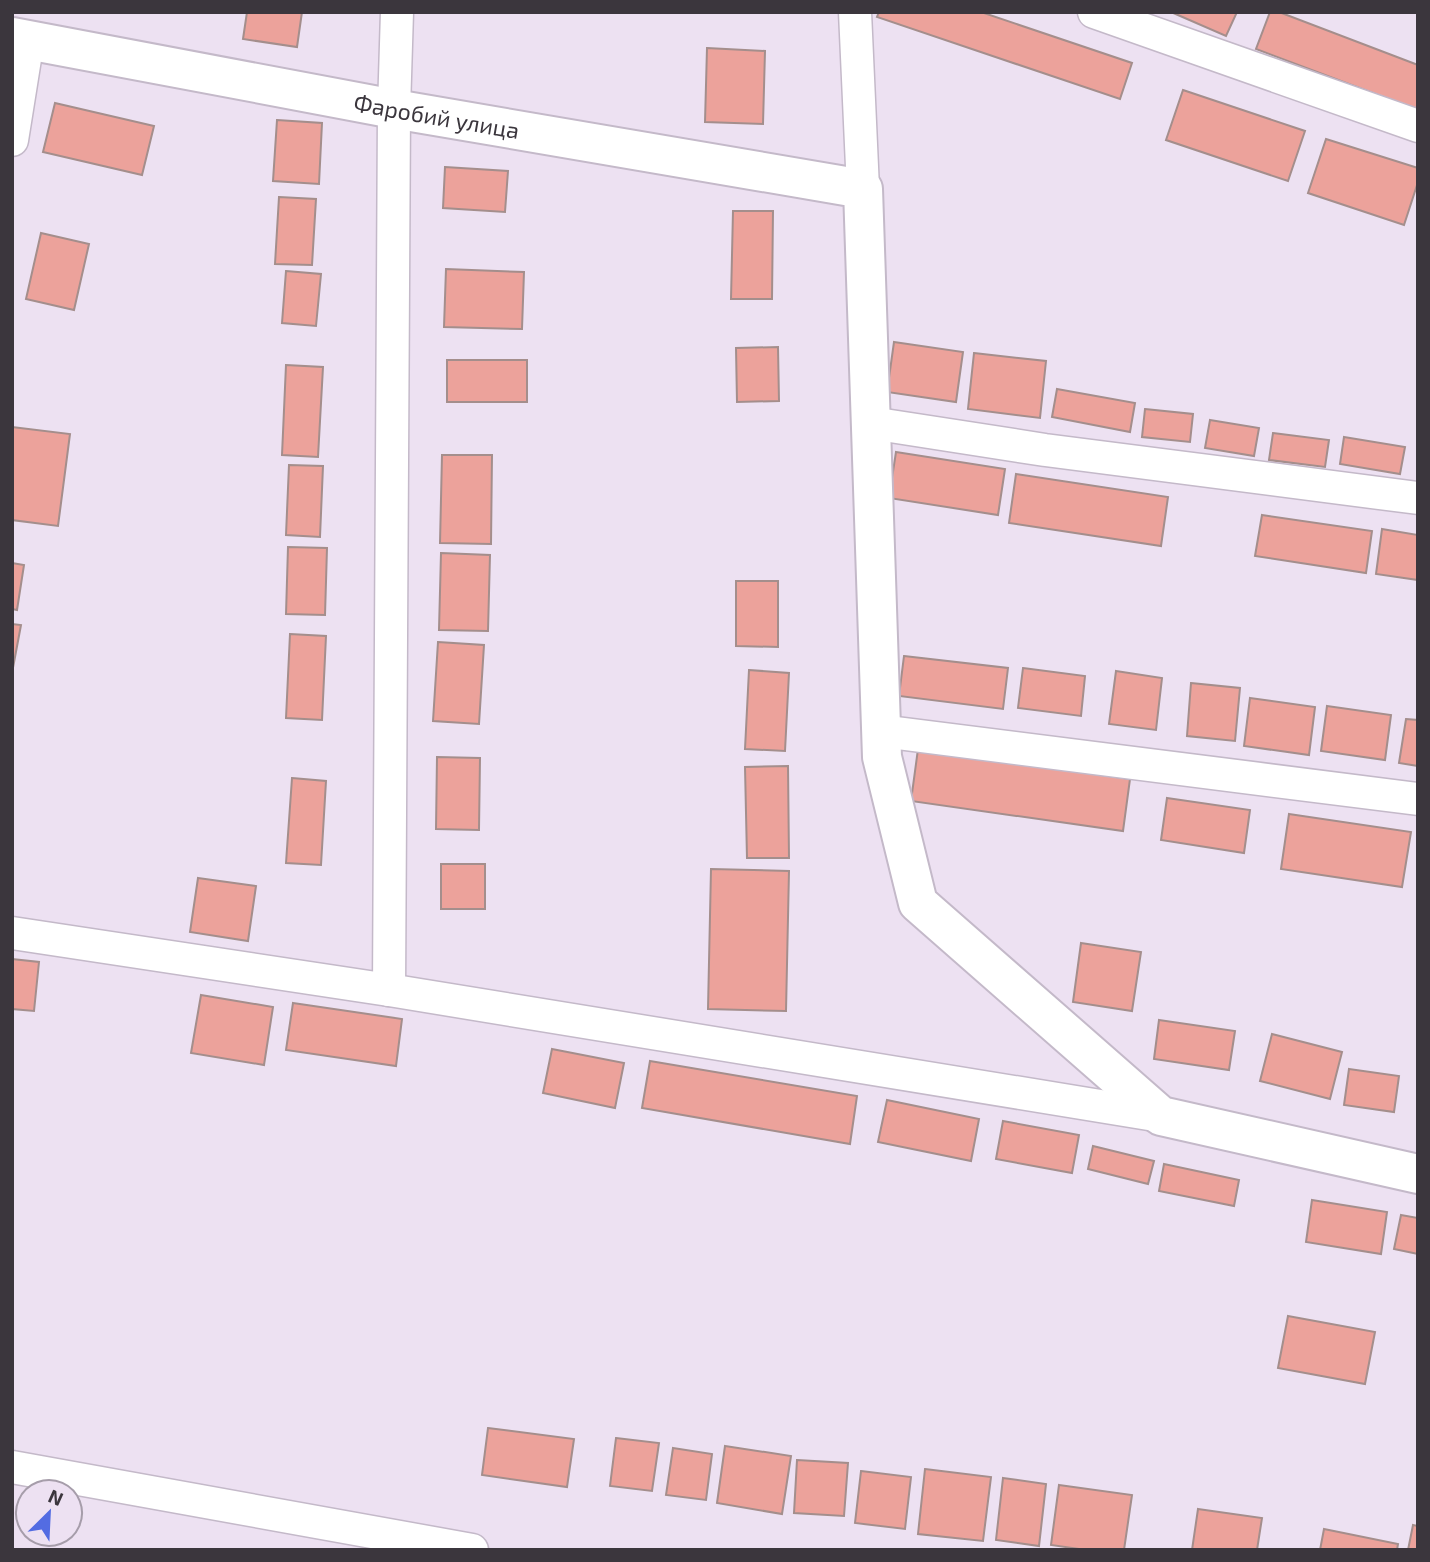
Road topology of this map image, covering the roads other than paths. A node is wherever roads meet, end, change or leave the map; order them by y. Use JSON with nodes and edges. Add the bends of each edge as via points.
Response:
{"nodes":[{"id":1,"x":397,"y":12,"type":"edge"},
{"id":2,"x":855,"y":12,"type":"edge"},
{"id":3,"x":1094,"y":12,"type":"edge"},
{"id":4,"x":20,"y":39,"type":"edge"},
{"id":5,"x":394,"y":109,"type":"junction"},
{"id":6,"x":1418,"y":126,"type":"edge"},
{"id":7,"x":12,"y":140,"type":"edge"},
{"id":8,"x":863,"y":189,"type":"junction"},
{"id":9,"x":871,"y":423,"type":"junction"},
{"id":10,"x":1418,"y":498,"type":"edge"},
{"id":11,"x":881,"y":732,"type":"junction"},
{"id":12,"x":1418,"y":799,"type":"edge"},
{"id":13,"x":12,"y":933,"type":"edge"},
{"id":14,"x":389,"y":990,"type":"junction"},
{"id":15,"x":1161,"y":1116,"type":"junction"},
{"id":16,"x":1418,"y":1174,"type":"edge"},
{"id":17,"x":12,"y":1467,"type":"edge"},
{"id":18,"x":472,"y":1550,"type":"edge"}],
"edges":[{"from":1,"to":5,"type":"street"},
{"from":2,"to":8,"type":"street"},
{"from":3,"to":6,"type":"street"},
{"from":4,"to":5,"type":"street","name":"Фаробий улица"},
{"from":4,"to":7,"type":"street"},
{"from":5,"to":8,"type":"street","name":"Фаробий улица"},
{"from":5,"to":14,"type":"street"},
{"from":8,"to":9,"type":"street"},
{"from":9,"to":10,"type":"street"},
{"from":9,"to":11,"type":"street"},
{"from":11,"to":12,"type":"street"},
{"from":11,"to":15,"type":"street","via":[[882,757],[918,903]]},
{"from":13,"to":14,"type":"street"},
{"from":14,"to":15,"type":"street"},
{"from":15,"to":16,"type":"street"},
{"from":17,"to":18,"type":"street"}]}
